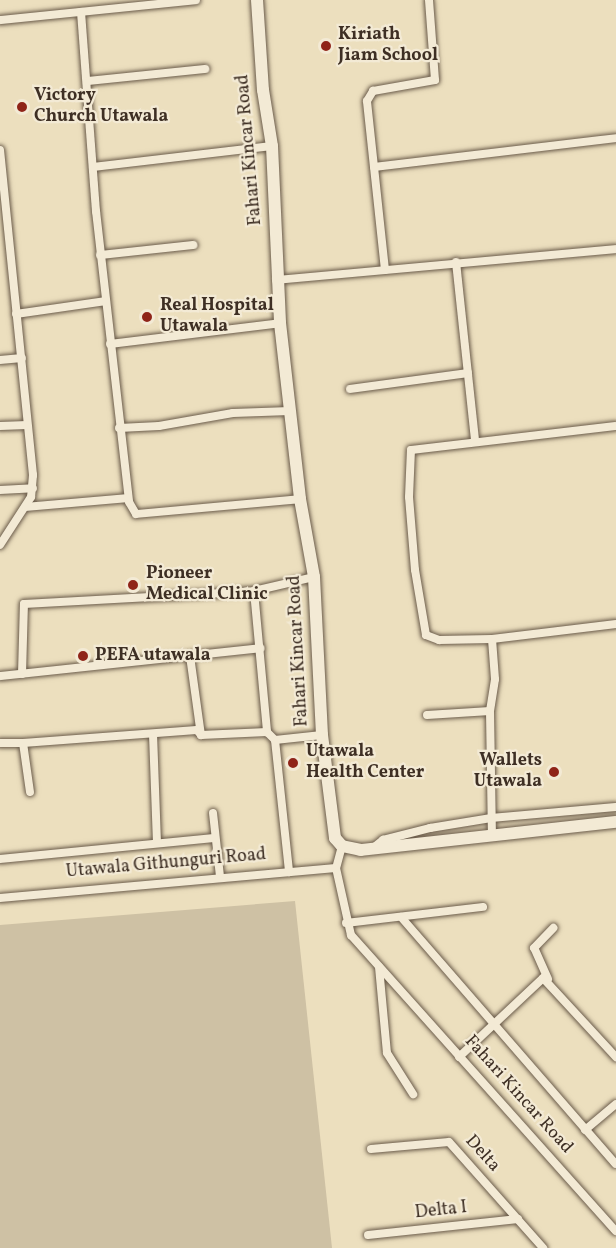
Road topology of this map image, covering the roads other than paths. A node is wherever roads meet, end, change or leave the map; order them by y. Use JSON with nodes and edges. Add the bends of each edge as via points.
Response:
{"nodes":[{"id":1,"x":196,"y":0,"type":"edge"},
{"id":2,"x":257,"y":0,"type":"edge"},
{"id":3,"x":429,"y":0,"type":"edge"},
{"id":4,"x":81,"y":12,"type":"junction"},
{"id":5,"x":0,"y":20,"type":"edge"},
{"id":6,"x":205,"y":69,"type":"dead end"},
{"id":7,"x":87,"y":81,"type":"junction"},
{"id":8,"x":616,"y":138,"type":"edge"},
{"id":9,"x":272,"y":146,"type":"junction"},
{"id":10,"x":0,"y":150,"type":"edge"},
{"id":11,"x":93,"y":167,"type":"junction"},
{"id":12,"x":374,"y":167,"type":"junction"},
{"id":13,"x":2,"y":201,"type":"edge"},
{"id":14,"x":193,"y":245,"type":"dead end"},
{"id":15,"x":616,"y":249,"type":"edge"},
{"id":16,"x":100,"y":255,"type":"junction"},
{"id":17,"x":456,"y":262,"type":"junction"},
{"id":18,"x":386,"y":270,"type":"junction"},
{"id":19,"x":276,"y":280,"type":"junction"},
{"id":20,"x":106,"y":301,"type":"junction"},
{"id":21,"x":16,"y":314,"type":"junction"},
{"id":22,"x":280,"y":323,"type":"junction"},
{"id":23,"x":110,"y":344,"type":"junction"},
{"id":24,"x":22,"y":358,"type":"junction"},
{"id":25,"x":0,"y":360,"type":"edge"},
{"id":26,"x":468,"y":373,"type":"junction"},
{"id":27,"x":350,"y":389,"type":"dead end"},
{"id":28,"x":290,"y":411,"type":"junction"},
{"id":29,"x":27,"y":425,"type":"junction"},
{"id":30,"x":0,"y":426,"type":"edge"},
{"id":31,"x":616,"y":426,"type":"edge"},
{"id":32,"x":119,"y":428,"type":"junction"},
{"id":33,"x":475,"y":440,"type":"junction"},
{"id":34,"x":33,"y":488,"type":"junction"},
{"id":35,"x":0,"y":490,"type":"edge"},
{"id":36,"x":128,"y":498,"type":"junction"},
{"id":37,"x":300,"y":499,"type":"junction"},
{"id":38,"x":26,"y":507,"type":"junction"},
{"id":39,"x":0,"y":545,"type":"edge"},
{"id":40,"x":314,"y":577,"type":"junction"},
{"id":41,"x":254,"y":591,"type":"junction"},
{"id":42,"x":616,"y":624,"type":"edge"},
{"id":43,"x":492,"y":639,"type":"junction"},
{"id":44,"x":261,"y":648,"type":"junction"},
{"id":45,"x":190,"y":656,"type":"junction"},
{"id":46,"x":22,"y":674,"type":"junction"},
{"id":47,"x":0,"y":676,"type":"edge"},
{"id":48,"x":490,"y":711,"type":"junction"},
{"id":49,"x":427,"y":715,"type":"dead end"},
{"id":50,"x":267,"y":732,"type":"junction"},
{"id":51,"x":153,"y":734,"type":"junction"},
{"id":52,"x":201,"y":735,"type":"junction"},
{"id":53,"x":322,"y":735,"type":"junction"},
{"id":54,"x":275,"y":740,"type":"junction"},
{"id":55,"x":0,"y":743,"type":"edge"},
{"id":56,"x":23,"y":743,"type":"junction"},
{"id":57,"x":30,"y":792,"type":"dead end"},
{"id":58,"x":603,"y":807,"type":"junction"},
{"id":59,"x":616,"y":807,"type":"edge"},
{"id":60,"x":213,"y":813,"type":"dead end"},
{"id":61,"x":491,"y":818,"type":"junction"},
{"id":62,"x":611,"y":823,"type":"edge"},
{"id":63,"x":438,"y":826,"type":"junction"},
{"id":64,"x":492,"y":836,"type":"junction"},
{"id":65,"x":214,"y":838,"type":"junction"},
{"id":66,"x":440,"y":842,"type":"junction"},
{"id":67,"x":157,"y":843,"type":"junction"},
{"id":68,"x":342,"y":846,"type":"junction"},
{"id":69,"x":371,"y":849,"type":"junction"},
{"id":70,"x":0,"y":860,"type":"edge"},
{"id":71,"x":336,"y":868,"type":"junction"},
{"id":72,"x":289,"y":872,"type":"junction"},
{"id":73,"x":220,"y":876,"type":"junction"},
{"id":74,"x":0,"y":898,"type":"edge"},
{"id":75,"x":483,"y":907,"type":"dead end"},
{"id":76,"x":401,"y":917,"type":"junction"},
{"id":77,"x":346,"y":923,"type":"junction"},
{"id":78,"x":553,"y":928,"type":"dead end"},
{"id":79,"x":379,"y":967,"type":"junction"},
{"id":80,"x":548,"y":979,"type":"junction"},
{"id":81,"x":493,"y":1024,"type":"junction"},
{"id":82,"x":459,"y":1056,"type":"junction"},
{"id":83,"x":616,"y":1057,"type":"edge"},
{"id":84,"x":412,"y":1094,"type":"dead end"},
{"id":85,"x":616,"y":1104,"type":"edge"},
{"id":86,"x":585,"y":1130,"type":"junction"},
{"id":87,"x":371,"y":1149,"type":"dead end"},
{"id":88,"x":616,"y":1164,"type":"edge"},
{"id":89,"x":518,"y":1219,"type":"junction"},
{"id":90,"x":616,"y":1231,"type":"edge"},
{"id":91,"x":368,"y":1235,"type":"dead end"},
{"id":92,"x":543,"y":1248,"type":"edge"}],
"edges":[{"from":1,"to":4,"type":"street"},
{"from":2,"to":9,"type":"street","name":"Fahari Kincar Road","via":[[263,90]]},
{"from":3,"to":12,"type":"street","via":[[435,80],[370,94]]},
{"from":4,"to":5,"type":"street"},
{"from":4,"to":7,"type":"street"},
{"from":6,"to":7,"type":"street"},
{"from":7,"to":11,"type":"street"},
{"from":8,"to":12,"type":"street"},
{"from":9,"to":11,"type":"street"},
{"from":9,"to":19,"type":"street","name":"Fahari Kincar Road"},
{"from":10,"to":13,"type":"street"},
{"from":11,"to":16,"type":"street"},
{"from":12,"to":18,"type":"street"},
{"from":13,"to":21,"type":"street"},
{"from":14,"to":16,"type":"street"},
{"from":15,"to":17,"type":"street"},
{"from":16,"to":20,"type":"street"},
{"from":17,"to":18,"type":"street"},
{"from":17,"to":26,"type":"street"},
{"from":18,"to":19,"type":"street"},
{"from":19,"to":22,"type":"street","name":"Fahari Kincar Road"},
{"from":20,"to":21,"type":"street"},
{"from":20,"to":23,"type":"street"},
{"from":21,"to":24,"type":"street"},
{"from":22,"to":23,"type":"street"},
{"from":22,"to":28,"type":"street","name":"Fahari Kincar Road"},
{"from":23,"to":32,"type":"street"},
{"from":24,"to":25,"type":"street"},
{"from":24,"to":29,"type":"street"},
{"from":26,"to":27,"type":"street"},
{"from":26,"to":33,"type":"street"},
{"from":28,"to":32,"type":"street","via":[[233,413],[159,426]]},
{"from":28,"to":37,"type":"street","name":"Fahari Kincar Road"},
{"from":29,"to":30,"type":"street"},
{"from":29,"to":34,"type":"street"},
{"from":31,"to":33,"type":"street"},
{"from":32,"to":36,"type":"street"},
{"from":33,"to":43,"type":"street","via":[[416,447],[408,455],[415,570],[426,635],[431,640]]},
{"from":34,"to":35,"type":"street"},
{"from":34,"to":38,"type":"street"},
{"from":36,"to":37,"type":"street","via":[[136,514]]},
{"from":36,"to":38,"type":"street"},
{"from":37,"to":40,"type":"street","name":"Fahari Kincar Road"},
{"from":38,"to":39,"type":"street"},
{"from":40,"to":41,"type":"street"},
{"from":40,"to":53,"type":"street","name":"Fahari Kincar Road"},
{"from":41,"to":44,"type":"street"},
{"from":41,"to":46,"type":"street","via":[[24,604]]},
{"from":42,"to":43,"type":"street"},
{"from":43,"to":48,"type":"street","via":[[495,679]]},
{"from":44,"to":45,"type":"street"},
{"from":44,"to":50,"type":"street"},
{"from":45,"to":46,"type":"street"},
{"from":45,"to":52,"type":"street"},
{"from":46,"to":47,"type":"street"},
{"from":48,"to":49,"type":"street"},
{"from":48,"to":61,"type":"street"},
{"from":50,"to":52,"type":"street"},
{"from":50,"to":54,"type":"street"},
{"from":51,"to":52,"type":"street","via":[[196,730]]},
{"from":51,"to":56,"type":"street"},
{"from":51,"to":67,"type":"street"},
{"from":53,"to":54,"type":"street"},
{"from":53,"to":68,"type":"street","name":"Fahari Kincar Road","via":[[331,817],[335,838]]},
{"from":54,"to":72,"type":"street"},
{"from":55,"to":56,"type":"street"},
{"from":56,"to":57,"type":"street"},
{"from":58,"to":59,"type":"street"},
{"from":58,"to":61,"type":"street"},
{"from":58,"to":62,"type":"street"},
{"from":60,"to":65,"type":"street"},
{"from":61,"to":63,"type":"street"},
{"from":61,"to":64,"type":"street"},
{"from":62,"to":64,"type":"street"},
{"from":63,"to":66,"type":"street"},
{"from":63,"to":69,"type":"street","via":[[390,838]]},
{"from":64,"to":66,"type":"street"},
{"from":65,"to":67,"type":"street"},
{"from":65,"to":73,"type":"street"},
{"from":66,"to":69,"type":"street"},
{"from":67,"to":70,"type":"street"},
{"from":68,"to":69,"type":"street"},
{"from":68,"to":71,"type":"street","name":"Fahari Kincar Road"},
{"from":71,"to":72,"type":"street","name":"Utawala Githunguri Road"},
{"from":71,"to":77,"type":"street","name":"Fahari Kincar Road"},
{"from":72,"to":73,"type":"street","name":"Utawala Githunguri Road"},
{"from":73,"to":74,"type":"street","name":"Utawala Githunguri Road"},
{"from":75,"to":76,"type":"street"},
{"from":76,"to":77,"type":"street"},
{"from":76,"to":81,"type":"street"},
{"from":77,"to":79,"type":"street","name":"Fahari Kincar Road","via":[[357,943]]},
{"from":78,"to":80,"type":"street","via":[[534,948]]},
{"from":79,"to":82,"type":"street","name":"Fahari Kincar Road"},
{"from":79,"to":84,"type":"street","via":[[387,1053]]},
{"from":80,"to":81,"type":"street","via":[[537,980]]},
{"from":80,"to":83,"type":"street"},
{"from":81,"to":82,"type":"street"},
{"from":81,"to":86,"type":"street"},
{"from":82,"to":90,"type":"street","name":"Fahari Kincar Road"},
{"from":85,"to":86,"type":"street"},
{"from":86,"to":88,"type":"street"},
{"from":87,"to":89,"type":"street","name":"Delta","via":[[449,1142]]},
{"from":89,"to":91,"type":"street","name":"Delta I"},
{"from":89,"to":92,"type":"street","name":"Delta"}]}
